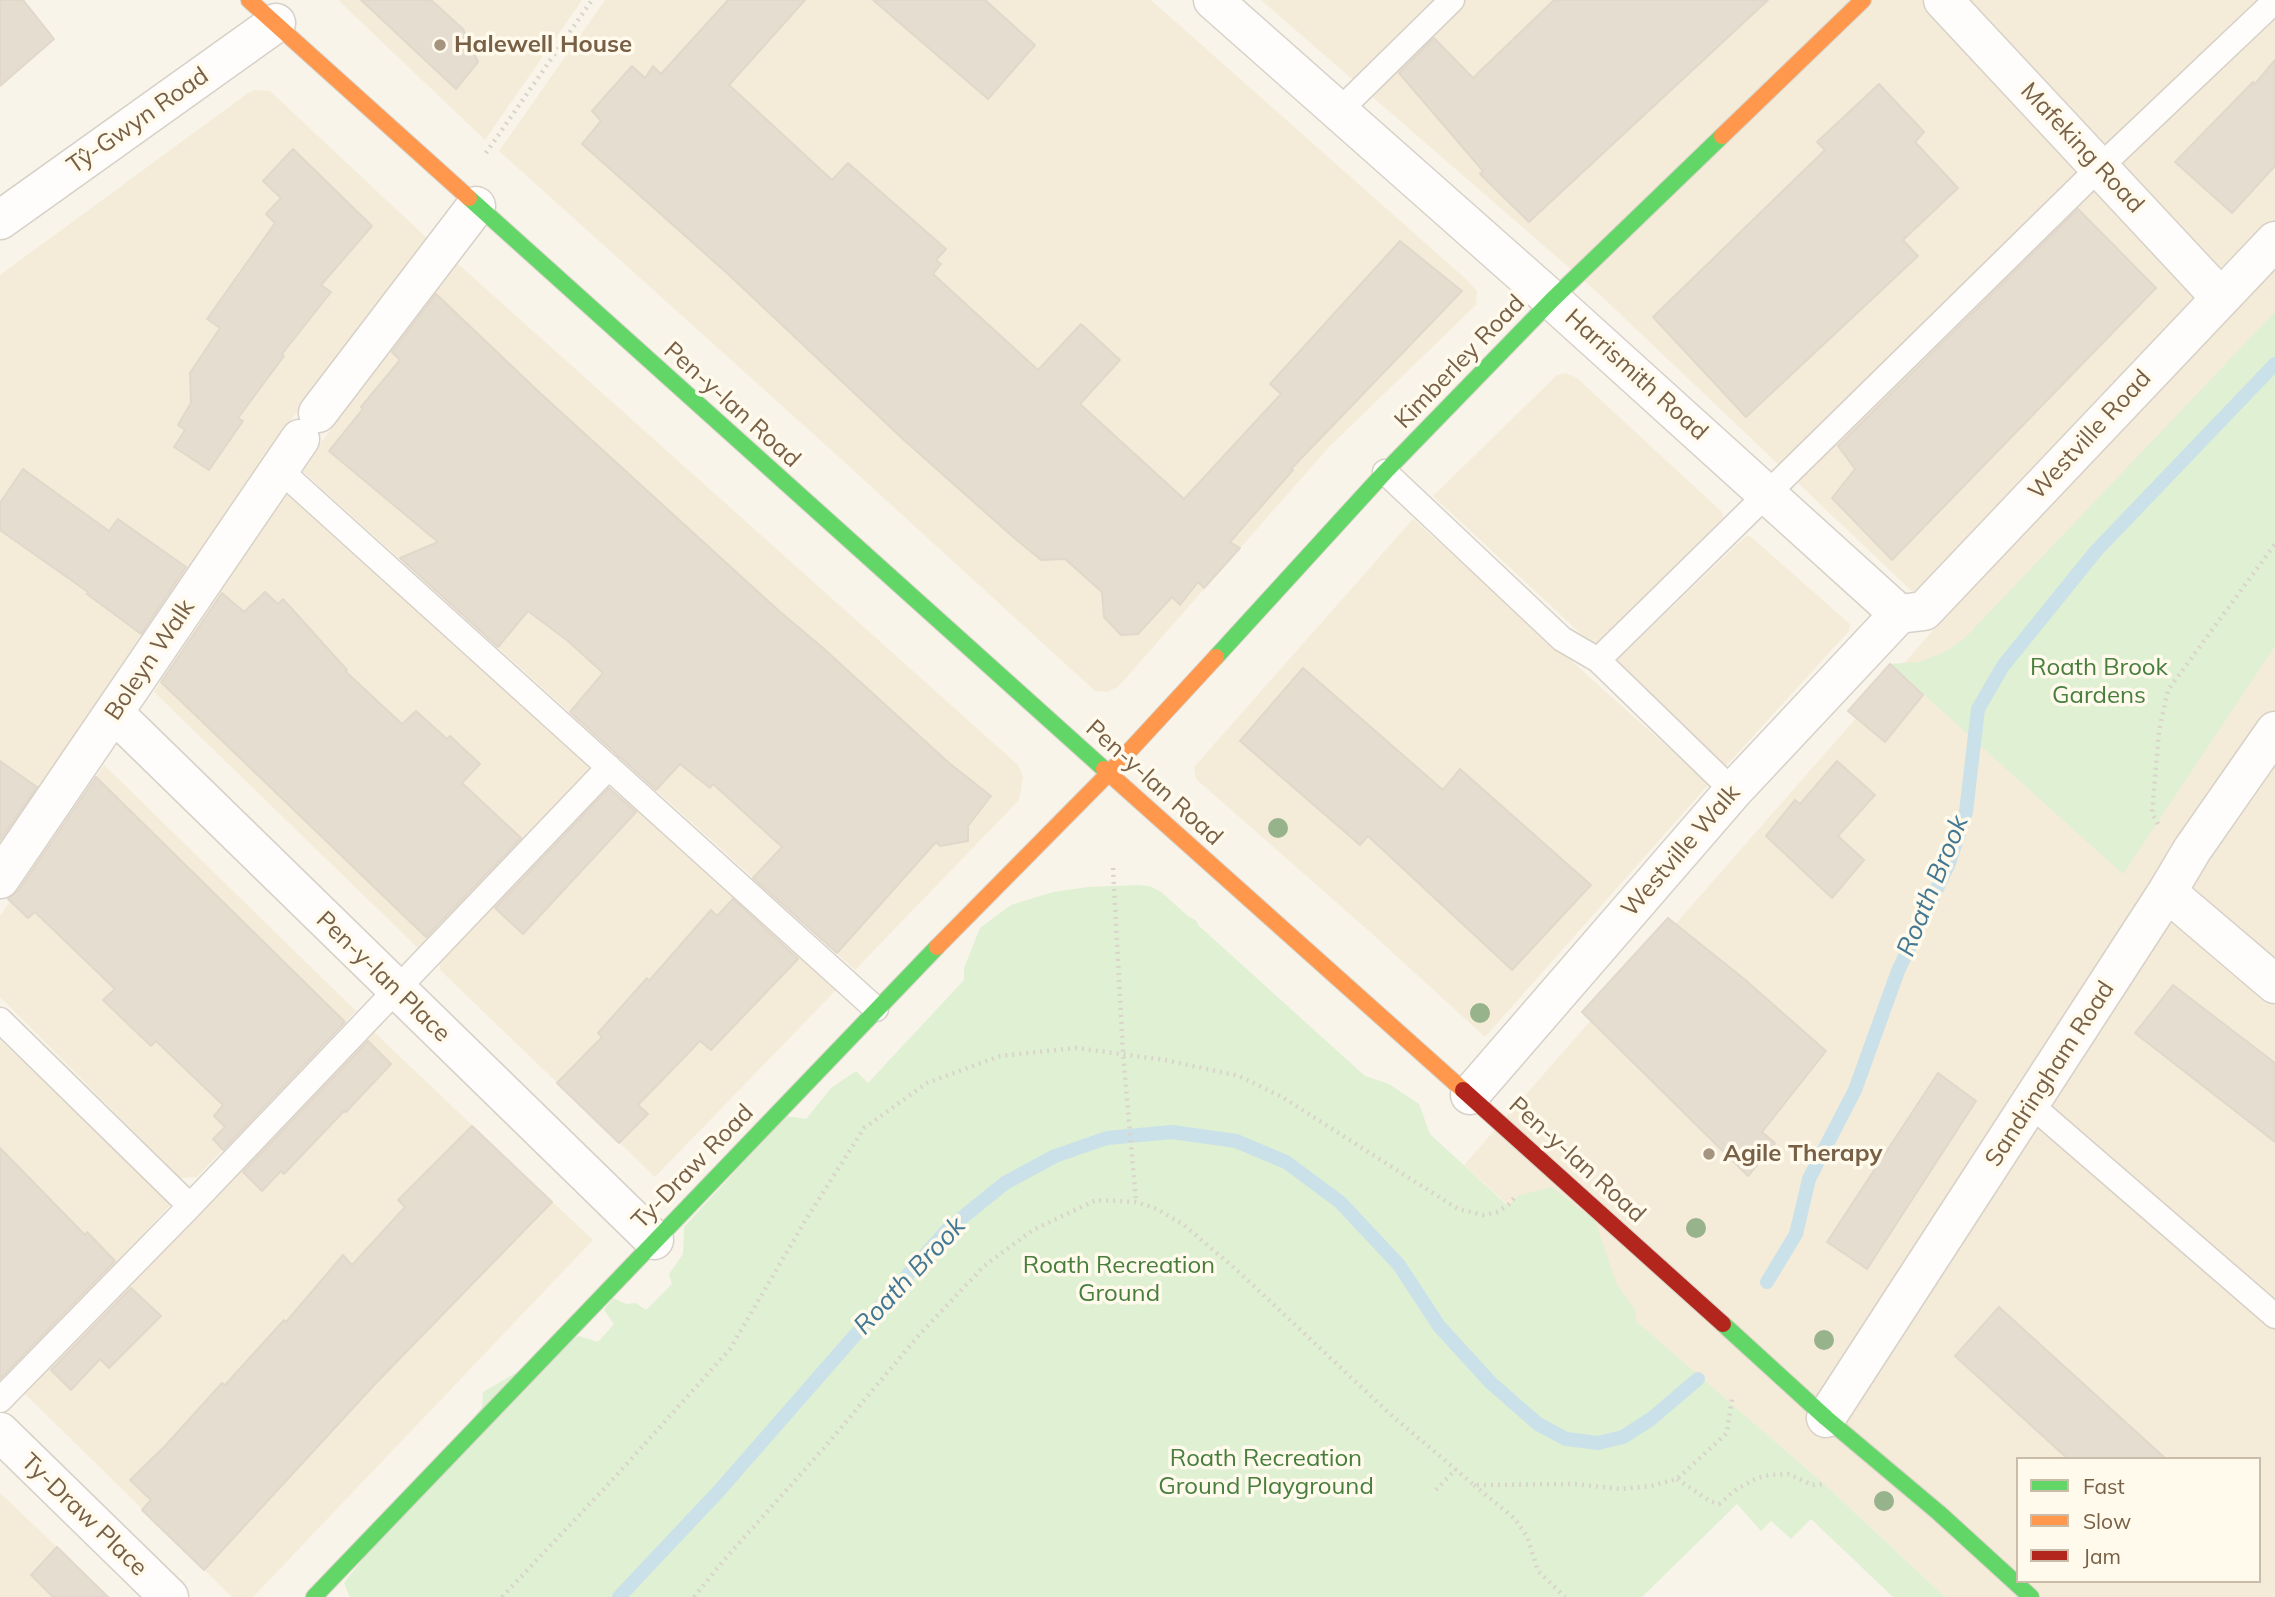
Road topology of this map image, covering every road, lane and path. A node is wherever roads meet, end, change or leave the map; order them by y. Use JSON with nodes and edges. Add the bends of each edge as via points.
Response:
{"nodes":[{"id":1,"x":592,"y":0,"type":"edge"},
{"id":2,"x":1213,"y":0,"type":"edge"},
{"id":3,"x":1452,"y":0,"type":"edge"},
{"id":4,"x":1863,"y":0,"type":"edge"},
{"id":5,"x":1943,"y":0,"type":"edge"},
{"id":6,"x":2275,"y":1,"type":"edge"},
{"id":7,"x":261,"y":8,"type":"edge"},
{"id":8,"x":1339,"y":111,"type":"junction"},
{"id":9,"x":486,"y":153,"type":"dead end"},
{"id":10,"x":2101,"y":167,"type":"junction"},
{"id":11,"x":476,"y":206,"type":"junction"},
{"id":12,"x":0,"y":220,"type":"edge"},
{"id":13,"x":2275,"y":241,"type":"edge"},
{"id":14,"x":2220,"y":297,"type":"junction"},
{"id":15,"x":1552,"y":300,"type":"junction"},
{"id":16,"x":299,"y":441,"type":"junction"},
{"id":17,"x":1385,"y":472,"type":"junction"},
{"id":18,"x":1767,"y":493,"type":"junction"},
{"id":19,"x":2275,"y":544,"type":"edge"},
{"id":20,"x":1899,"y":614,"type":"junction"},
{"id":21,"x":1598,"y":660,"type":"junction"},
{"id":22,"x":114,"y":713,"type":"junction"},
{"id":23,"x":2275,"y":730,"type":"edge"},
{"id":24,"x":609,"y":767,"type":"junction"},
{"id":25,"x":1109,"y":773,"type":"junction"},
{"id":26,"x":1733,"y":791,"type":"junction"},
{"id":27,"x":2192,"y":850,"type":"junction"},
{"id":28,"x":1113,"y":868,"type":"dead end"},
{"id":29,"x":0,"y":879,"type":"edge"},
{"id":30,"x":2167,"y":891,"type":"junction"},
{"id":31,"x":2275,"y":984,"type":"edge"},
{"id":32,"x":396,"y":990,"type":"junction"},
{"id":33,"x":876,"y":1009,"type":"junction"},
{"id":34,"x":0,"y":1020,"type":"edge"},
{"id":35,"x":1123,"y":1053,"type":"junction"},
{"id":36,"x":1470,"y":1095,"type":"junction"},
{"id":37,"x":2030,"y":1104,"type":"junction"},
{"id":38,"x":1515,"y":1197,"type":"dead end"},
{"id":39,"x":1136,"y":1202,"type":"junction"},
{"id":40,"x":190,"y":1206,"type":"junction"},
{"id":41,"x":654,"y":1240,"type":"junction"},
{"id":42,"x":2275,"y":1316,"type":"edge"},
{"id":43,"x":1732,"y":1398,"type":"dead end"},
{"id":44,"x":0,"y":1400,"type":"edge"},
{"id":45,"x":1826,"y":1418,"type":"junction"},
{"id":46,"x":0,"y":1432,"type":"edge"},
{"id":47,"x":1456,"y":1469,"type":"junction"},
{"id":48,"x":1677,"y":1479,"type":"junction"},
{"id":49,"x":1824,"y":1484,"type":"dead end"},
{"id":50,"x":1474,"y":1485,"type":"junction"},
{"id":51,"x":1436,"y":1490,"type":"dead end"},
{"id":52,"x":169,"y":1597,"type":"edge"},
{"id":53,"x":314,"y":1597,"type":"edge"},
{"id":54,"x":502,"y":1597,"type":"edge"},
{"id":55,"x":694,"y":1597,"type":"edge"},
{"id":56,"x":1565,"y":1597,"type":"edge"},
{"id":57,"x":2031,"y":1597,"type":"edge"}],
"edges":[{"from":1,"to":9,"type":"path"},
{"from":2,"to":8,"type":"street","name":"Harrismith Road"},
{"from":3,"to":8,"type":"lane"},
{"from":4,"to":15,"type":"street","name":"Kimberley Road"},
{"from":5,"to":10,"type":"street","name":"Mafeking Road"},
{"from":6,"to":10,"type":"lane"},
{"from":7,"to":11,"type":"street","name":"Pen-y-lan Road"},
{"from":7,"to":12,"type":"street","name":"Tŷ-Gwyn Road"},
{"from":8,"to":15,"type":"street","name":"Harrismith Road"},
{"from":10,"to":14,"type":"street","name":"Mafeking Road"},
{"from":10,"to":18,"type":"lane"},
{"from":11,"to":16,"type":"street","name":"Boleyn Walk"},
{"from":11,"to":25,"type":"street","name":"Pen-y-lan Road"},
{"from":13,"to":14,"type":"street","name":"Westville Road"},
{"from":14,"to":20,"type":"street","name":"Westville Road","via":[[1924,611]]},
{"from":15,"to":17,"type":"street","name":"Kimberley Road"},
{"from":15,"to":18,"type":"street","name":"Harrismith Road"},
{"from":16,"to":22,"type":"street","name":"Boleyn Walk"},
{"from":16,"to":24,"type":"lane"},
{"from":17,"to":21,"type":"lane","via":[[1562,639]]},
{"from":17,"to":25,"type":"street","name":"Kimberley Road"},
{"from":18,"to":20,"type":"street","name":"Harrismith Road"},
{"from":18,"to":21,"type":"lane"},
{"from":19,"to":27,"type":"path","via":[[2168,690],[2159,731],[2152,813],[2157,824]]},
{"from":20,"to":26,"type":"street","name":"Westville Walk"},
{"from":21,"to":26,"type":"lane"},
{"from":22,"to":29,"type":"street","name":"Boleyn Walk"},
{"from":22,"to":32,"type":"street","name":"Pen-y-lan Place"},
{"from":23,"to":27,"type":"street","name":"Sandringham Road"},
{"from":24,"to":32,"type":"lane"},
{"from":24,"to":33,"type":"lane"},
{"from":25,"to":33,"type":"street","name":"Ty-Draw Road"},
{"from":25,"to":36,"type":"street","name":"Pen-y-lan Road"},
{"from":26,"to":36,"type":"street","name":"Westville Walk"},
{"from":27,"to":30,"type":"street","name":"Sandringham Road"},
{"from":28,"to":35,"type":"path"},
{"from":30,"to":31,"type":"street"},
{"from":30,"to":37,"type":"street","name":"Sandringham Road"},
{"from":32,"to":40,"type":"lane"},
{"from":32,"to":41,"type":"street","name":"Pen-y-lan Place"},
{"from":33,"to":41,"type":"street","name":"Ty-Draw Road"},
{"from":34,"to":40,"type":"lane"},
{"from":35,"to":38,"type":"path","via":[[1239,1076],[1282,1097],[1458,1209],[1484,1215],[1497,1212]]},
{"from":35,"to":39,"type":"path"},
{"from":35,"to":54,"type":"path","via":[[1076,1048],[1000,1056],[927,1083],[864,1128],[730,1349]]},
{"from":36,"to":45,"type":"street","name":"Pen-y-lan Road"},
{"from":37,"to":42,"type":"lane"},
{"from":37,"to":45,"type":"street","name":"Sandringham Road"},
{"from":39,"to":47,"type":"path","via":[[1184,1225]]},
{"from":39,"to":55,"type":"path","via":[[1096,1200],[1033,1230],[984,1266]]},
{"from":40,"to":44,"type":"lane"},
{"from":41,"to":53,"type":"street","name":"Ty-Draw Road"},
{"from":43,"to":48,"type":"path","via":[[1727,1433]]},
{"from":45,"to":57,"type":"street","name":"Pen-y-lan Road"},
{"from":46,"to":52,"type":"street","name":"Ty-Draw Place"},
{"from":47,"to":50,"type":"path"},
{"from":47,"to":51,"type":"path"},
{"from":48,"to":49,"type":"path","via":[[1719,1504],[1737,1489],[1770,1475]]},
{"from":48,"to":50,"type":"path","via":[[1620,1489],[1576,1484]]},
{"from":50,"to":56,"type":"path","via":[[1514,1518],[1527,1535],[1538,1571]]}]}
